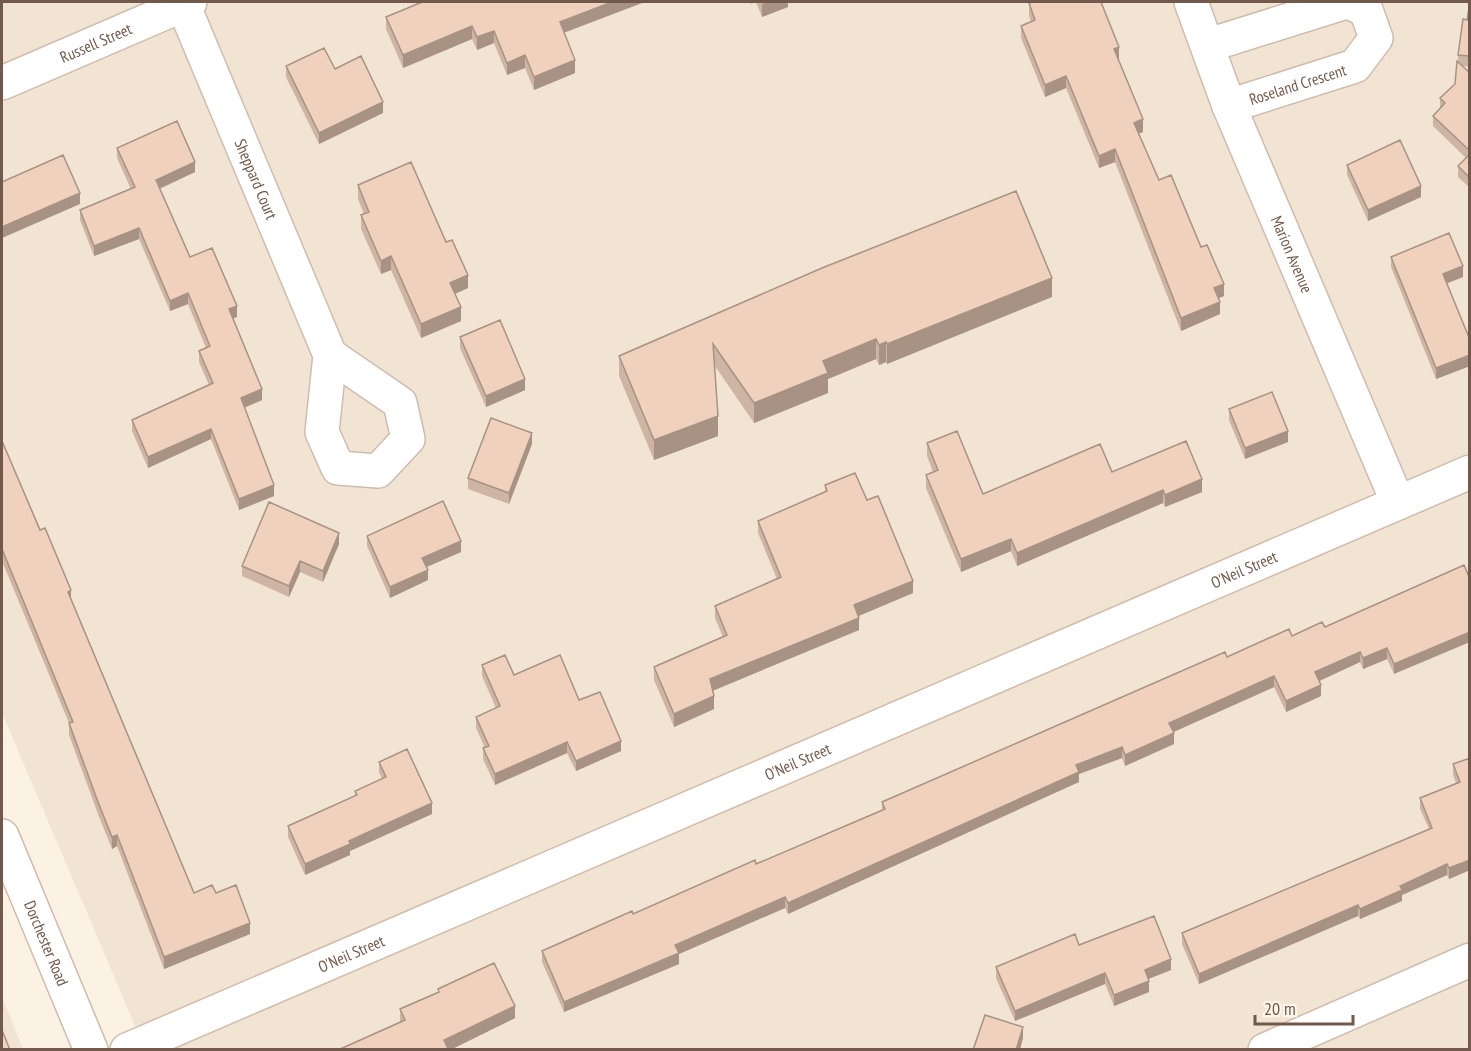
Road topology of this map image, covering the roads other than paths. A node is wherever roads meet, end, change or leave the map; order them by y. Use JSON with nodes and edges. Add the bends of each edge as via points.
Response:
{"nodes":[{"id":1,"x":185,"y":2,"type":"edge"},
{"id":2,"x":1191,"y":2,"type":"edge"},
{"id":3,"x":1347,"y":2,"type":"edge"},
{"id":4,"x":1209,"y":45,"type":"junction"},
{"id":5,"x":2,"y":83,"type":"edge"},
{"id":6,"x":1229,"y":106,"type":"junction"},
{"id":7,"x":330,"y":355,"type":"dead end"},
{"id":8,"x":1470,"y":472,"type":"edge"},
{"id":9,"x":1398,"y":503,"type":"junction"},
{"id":10,"x":2,"y":836,"type":"edge"},
{"id":11,"x":1470,"y":960,"type":"edge"},
{"id":12,"x":91,"y":1050,"type":"edge"},
{"id":13,"x":127,"y":1050,"type":"edge"},
{"id":14,"x":1265,"y":1050,"type":"edge"}],
"edges":[{"from":1,"to":5,"type":"street","name":"Russell Street"},
{"from":1,"to":7,"type":"street","name":"Sheppard Court"},
{"from":2,"to":4,"type":"street","name":"Marion Avenue"},
{"from":3,"to":4,"type":"street","name":"Roseland Crescent"},
{"from":3,"to":6,"type":"street","name":"Roseland Crescent","via":[[1366,10],[1376,38],[1355,66]]},
{"from":4,"to":6,"type":"street","name":"Marion Avenue"},
{"from":6,"to":9,"type":"street","name":"Marion Avenue"},
{"from":8,"to":9,"type":"street","name":"O'Neil Street"},
{"from":9,"to":13,"type":"street","name":"O'Neil Street"},
{"from":10,"to":12,"type":"street","name":"Dorchester Road"},
{"from":11,"to":14,"type":"street"}]}
